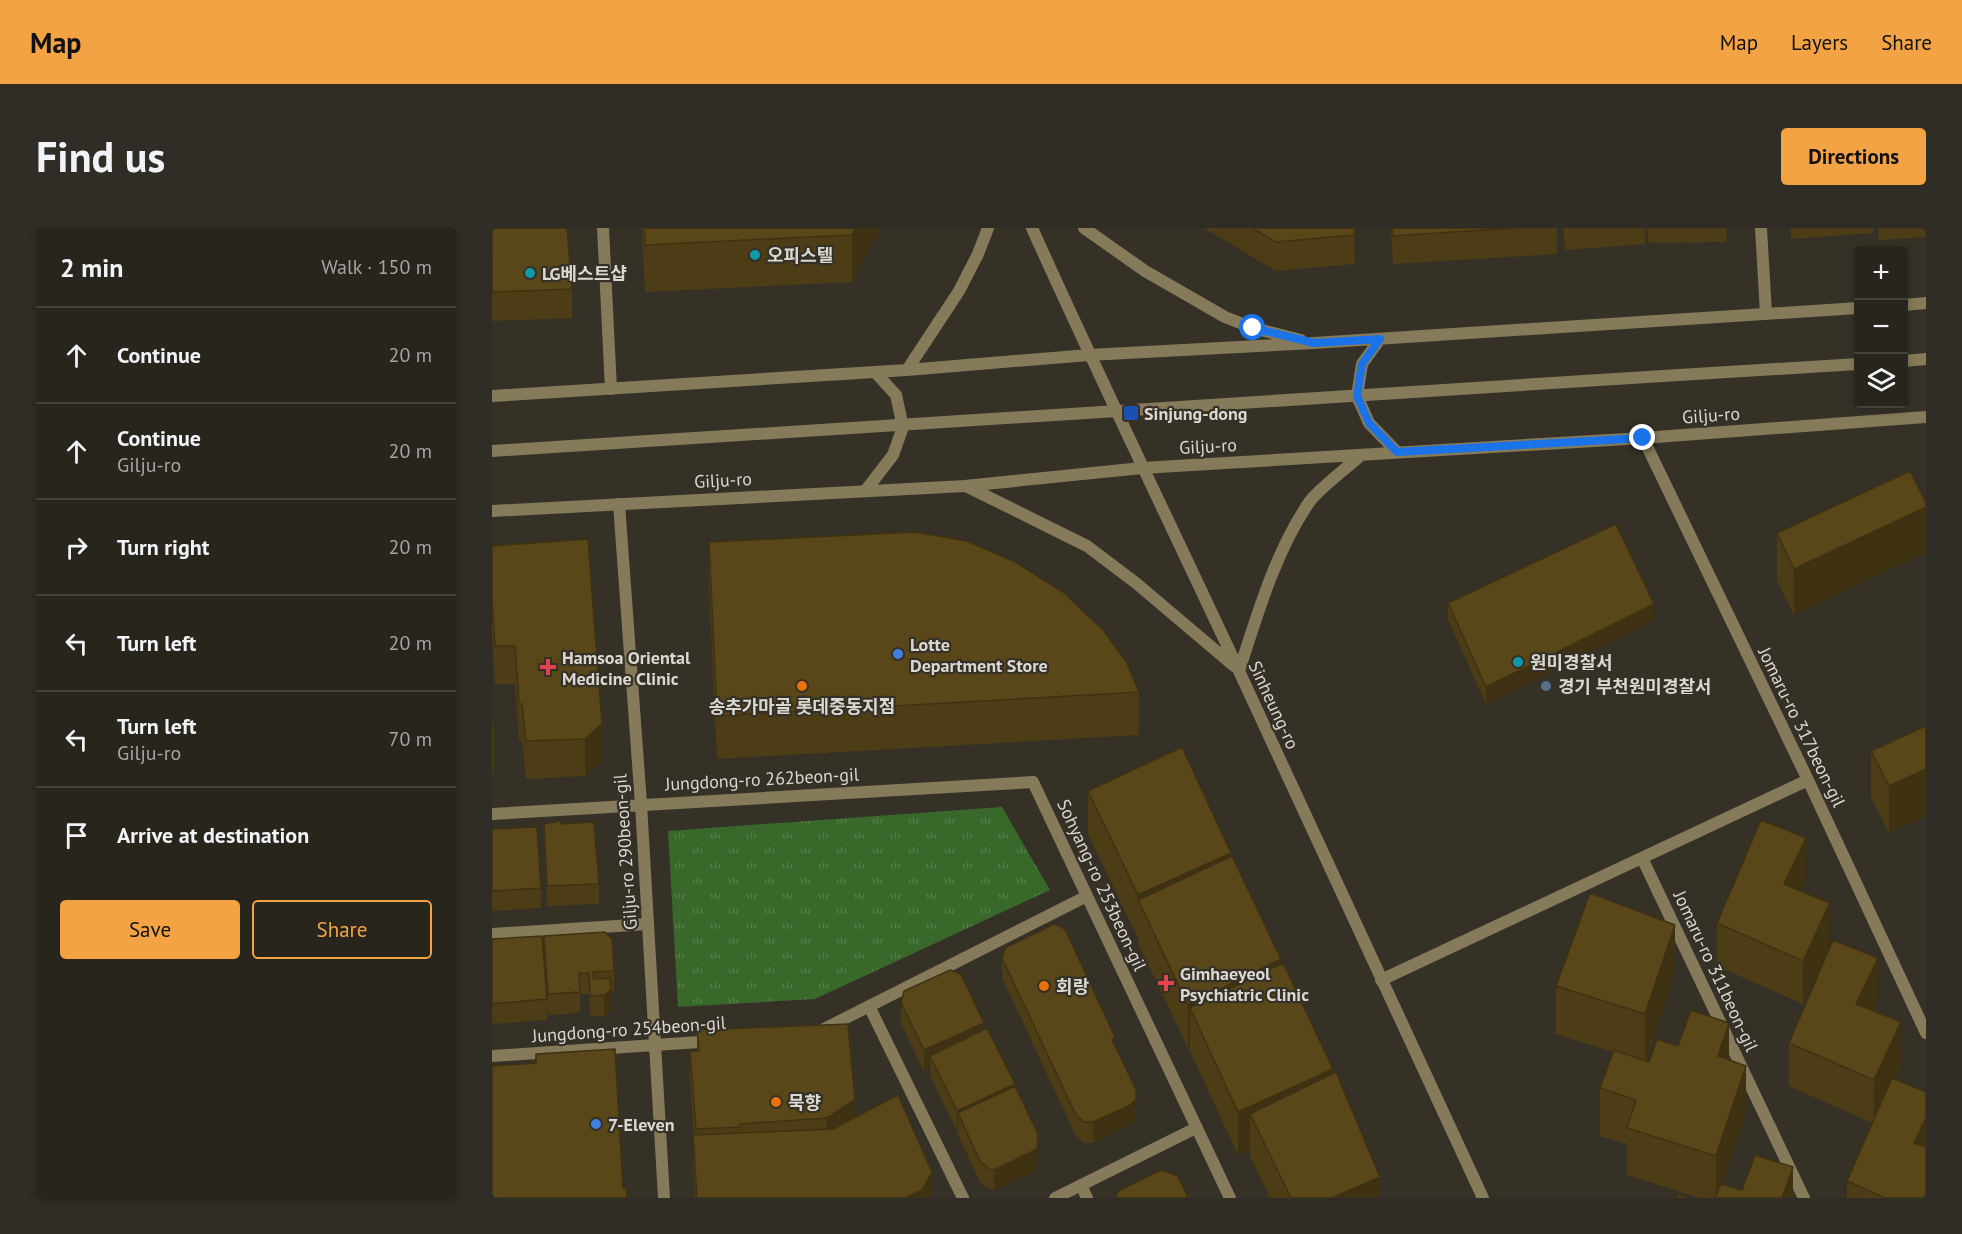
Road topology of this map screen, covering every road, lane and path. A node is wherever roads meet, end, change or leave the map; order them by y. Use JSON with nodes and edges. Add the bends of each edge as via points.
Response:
{"nodes":[{"id":1,"x":603,"y":228,"type":"edge"},
{"id":2,"x":987,"y":228,"type":"edge"},
{"id":3,"x":1032,"y":228,"type":"edge"},
{"id":4,"x":1084,"y":228,"type":"edge"},
{"id":5,"x":1761,"y":228,"type":"edge"},
{"id":6,"x":1926,"y":303,"type":"edge"},
{"id":7,"x":1908,"y":305,"type":"edge"},
{"id":8,"x":1854,"y":308,"type":"edge"},
{"id":9,"x":1766,"y":314,"type":"junction"},
{"id":10,"x":1380,"y":339,"type":"junction"},
{"id":11,"x":1314,"y":343,"type":"junction"},
{"id":12,"x":1089,"y":355,"type":"junction"},
{"id":13,"x":1926,"y":359,"type":"edge"},
{"id":14,"x":1908,"y":361,"type":"edge"},
{"id":15,"x":1854,"y":363,"type":"edge"},
{"id":16,"x":907,"y":370,"type":"junction"},
{"id":17,"x":875,"y":372,"type":"junction"},
{"id":18,"x":611,"y":389,"type":"junction"},
{"id":19,"x":492,"y":396,"type":"edge"},
{"id":20,"x":1926,"y":417,"type":"edge"},
{"id":21,"x":1643,"y":438,"type":"junction"},
{"id":22,"x":492,"y":451,"type":"edge"},
{"id":23,"x":1397,"y":452,"type":"junction"},
{"id":24,"x":1361,"y":455,"type":"junction"},
{"id":25,"x":1142,"y":468,"type":"junction"},
{"id":26,"x":965,"y":486,"type":"junction"},
{"id":27,"x":866,"y":489,"type":"junction"},
{"id":28,"x":619,"y":504,"type":"junction"},
{"id":29,"x":492,"y":511,"type":"edge"},
{"id":30,"x":1239,"y":671,"type":"junction"},
{"id":31,"x":1808,"y":780,"type":"junction"},
{"id":32,"x":1033,"y":782,"type":"joint"},
{"id":33,"x":641,"y":804,"type":"junction"},
{"id":34,"x":492,"y":814,"type":"edge"},
{"id":35,"x":1642,"y":858,"type":"junction"},
{"id":36,"x":1087,"y":896,"type":"junction"},
{"id":37,"x":648,"y":924,"type":"junction"},
{"id":38,"x":492,"y":934,"type":"edge"},
{"id":39,"x":1381,"y":980,"type":"junction"},
{"id":40,"x":869,"y":1006,"type":"junction"},
{"id":41,"x":1926,"y":1033,"type":"edge"},
{"id":42,"x":813,"y":1034,"type":"edge"},
{"id":43,"x":723,"y":1041,"type":"edge"},
{"id":44,"x":655,"y":1046,"type":"junction"},
{"id":45,"x":492,"y":1056,"type":"edge"},
{"id":46,"x":1196,"y":1128,"type":"junction"},
{"id":47,"x":1081,"y":1185,"type":"junction"},
{"id":48,"x":664,"y":1198,"type":"edge"},
{"id":49,"x":963,"y":1198,"type":"edge"},
{"id":50,"x":1055,"y":1198,"type":"edge"},
{"id":51,"x":1087,"y":1198,"type":"edge"},
{"id":52,"x":1230,"y":1198,"type":"edge"},
{"id":53,"x":1483,"y":1198,"type":"edge"},
{"id":54,"x":1804,"y":1198,"type":"edge"}],
"edges":[{"from":1,"to":18,"type":"street"},
{"from":2,"to":16,"type":"street","via":[[959,291]]},
{"from":3,"to":12,"type":"street","name":"Sinheung-ro"},
{"from":4,"to":11,"type":"street","via":[[1145,271],[1225,317]]},
{"from":5,"to":9,"type":"street"},
{"from":6,"to":7,"type":"street"},
{"from":8,"to":9,"type":"street"},
{"from":9,"to":10,"type":"street"},
{"from":10,"to":11,"type":"street"},
{"from":10,"to":23,"type":"street","via":[[1362,364],[1357,396],[1369,423]]},
{"from":11,"to":12,"type":"street"},
{"from":12,"to":16,"type":"street"},
{"from":12,"to":25,"type":"street","name":"Sinheung-ro"},
{"from":13,"to":14,"type":"street"},
{"from":15,"to":22,"type":"street","bridge":true},
{"from":16,"to":17,"type":"street"},
{"from":17,"to":18,"type":"street"},
{"from":17,"to":27,"type":"street","via":[[896,395],[903,428],[893,455]]},
{"from":18,"to":19,"type":"street"},
{"from":20,"to":21,"type":"street","name":"Gilju-ro"},
{"from":21,"to":23,"type":"street","name":"Gilju-ro"},
{"from":21,"to":31,"type":"street","name":"Jomaru-ro 317beon-gil"},
{"from":23,"to":24,"type":"street","name":"Gilju-ro"},
{"from":24,"to":25,"type":"street","name":"Gilju-ro"},
{"from":24,"to":30,"type":"street","via":[[1311,500],[1282,549]]},
{"from":25,"to":26,"type":"street","name":"Gilju-ro"},
{"from":25,"to":30,"type":"street","name":"Sinheung-ro"},
{"from":26,"to":27,"type":"street","name":"Gilju-ro"},
{"from":26,"to":30,"type":"street","via":[[1087,546]]},
{"from":27,"to":28,"type":"street","name":"Gilju-ro"},
{"from":28,"to":29,"type":"street","name":"Gilju-ro"},
{"from":28,"to":33,"type":"street","name":"Gilju-ro 290beon-gil"},
{"from":30,"to":39,"type":"street","name":"Sinheung-ro"},
{"from":31,"to":35,"type":"street"},
{"from":31,"to":41,"type":"street","name":"Jomaru-ro 317beon-gil"},
{"from":32,"to":33,"type":"street","name":"Jungdong-ro 262beon-gil"},
{"from":32,"to":36,"type":"street","name":"Sohyang-ro 253beon-gil"},
{"from":33,"to":34,"type":"street","name":"Jungdong-ro 262beon-gil"},
{"from":33,"to":37,"type":"street","name":"Gilju-ro 290beon-gil"},
{"from":35,"to":39,"type":"street"},
{"from":35,"to":54,"type":"street","name":"Jomaru-ro 311beon-gil"},
{"from":36,"to":40,"type":"street"},
{"from":36,"to":46,"type":"street","name":"Sohyang-ro 253beon-gil"},
{"from":37,"to":38,"type":"street"},
{"from":37,"to":44,"type":"street","name":"Gilju-ro 290beon-gil"},
{"from":39,"to":53,"type":"street","name":"Sinheung-ro"},
{"from":40,"to":42,"type":"street"},
{"from":40,"to":49,"type":"street"},
{"from":43,"to":44,"type":"street","name":"Jungdong-ro 254beon-gil"},
{"from":44,"to":45,"type":"street","name":"Jungdong-ro 254beon-gil"},
{"from":44,"to":48,"type":"street","name":"Gilju-ro 290beon-gil"},
{"from":46,"to":47,"type":"street"},
{"from":46,"to":52,"type":"street","name":"Sohyang-ro 253beon-gil"},
{"from":47,"to":50,"type":"street"},
{"from":47,"to":51,"type":"street"}]}
